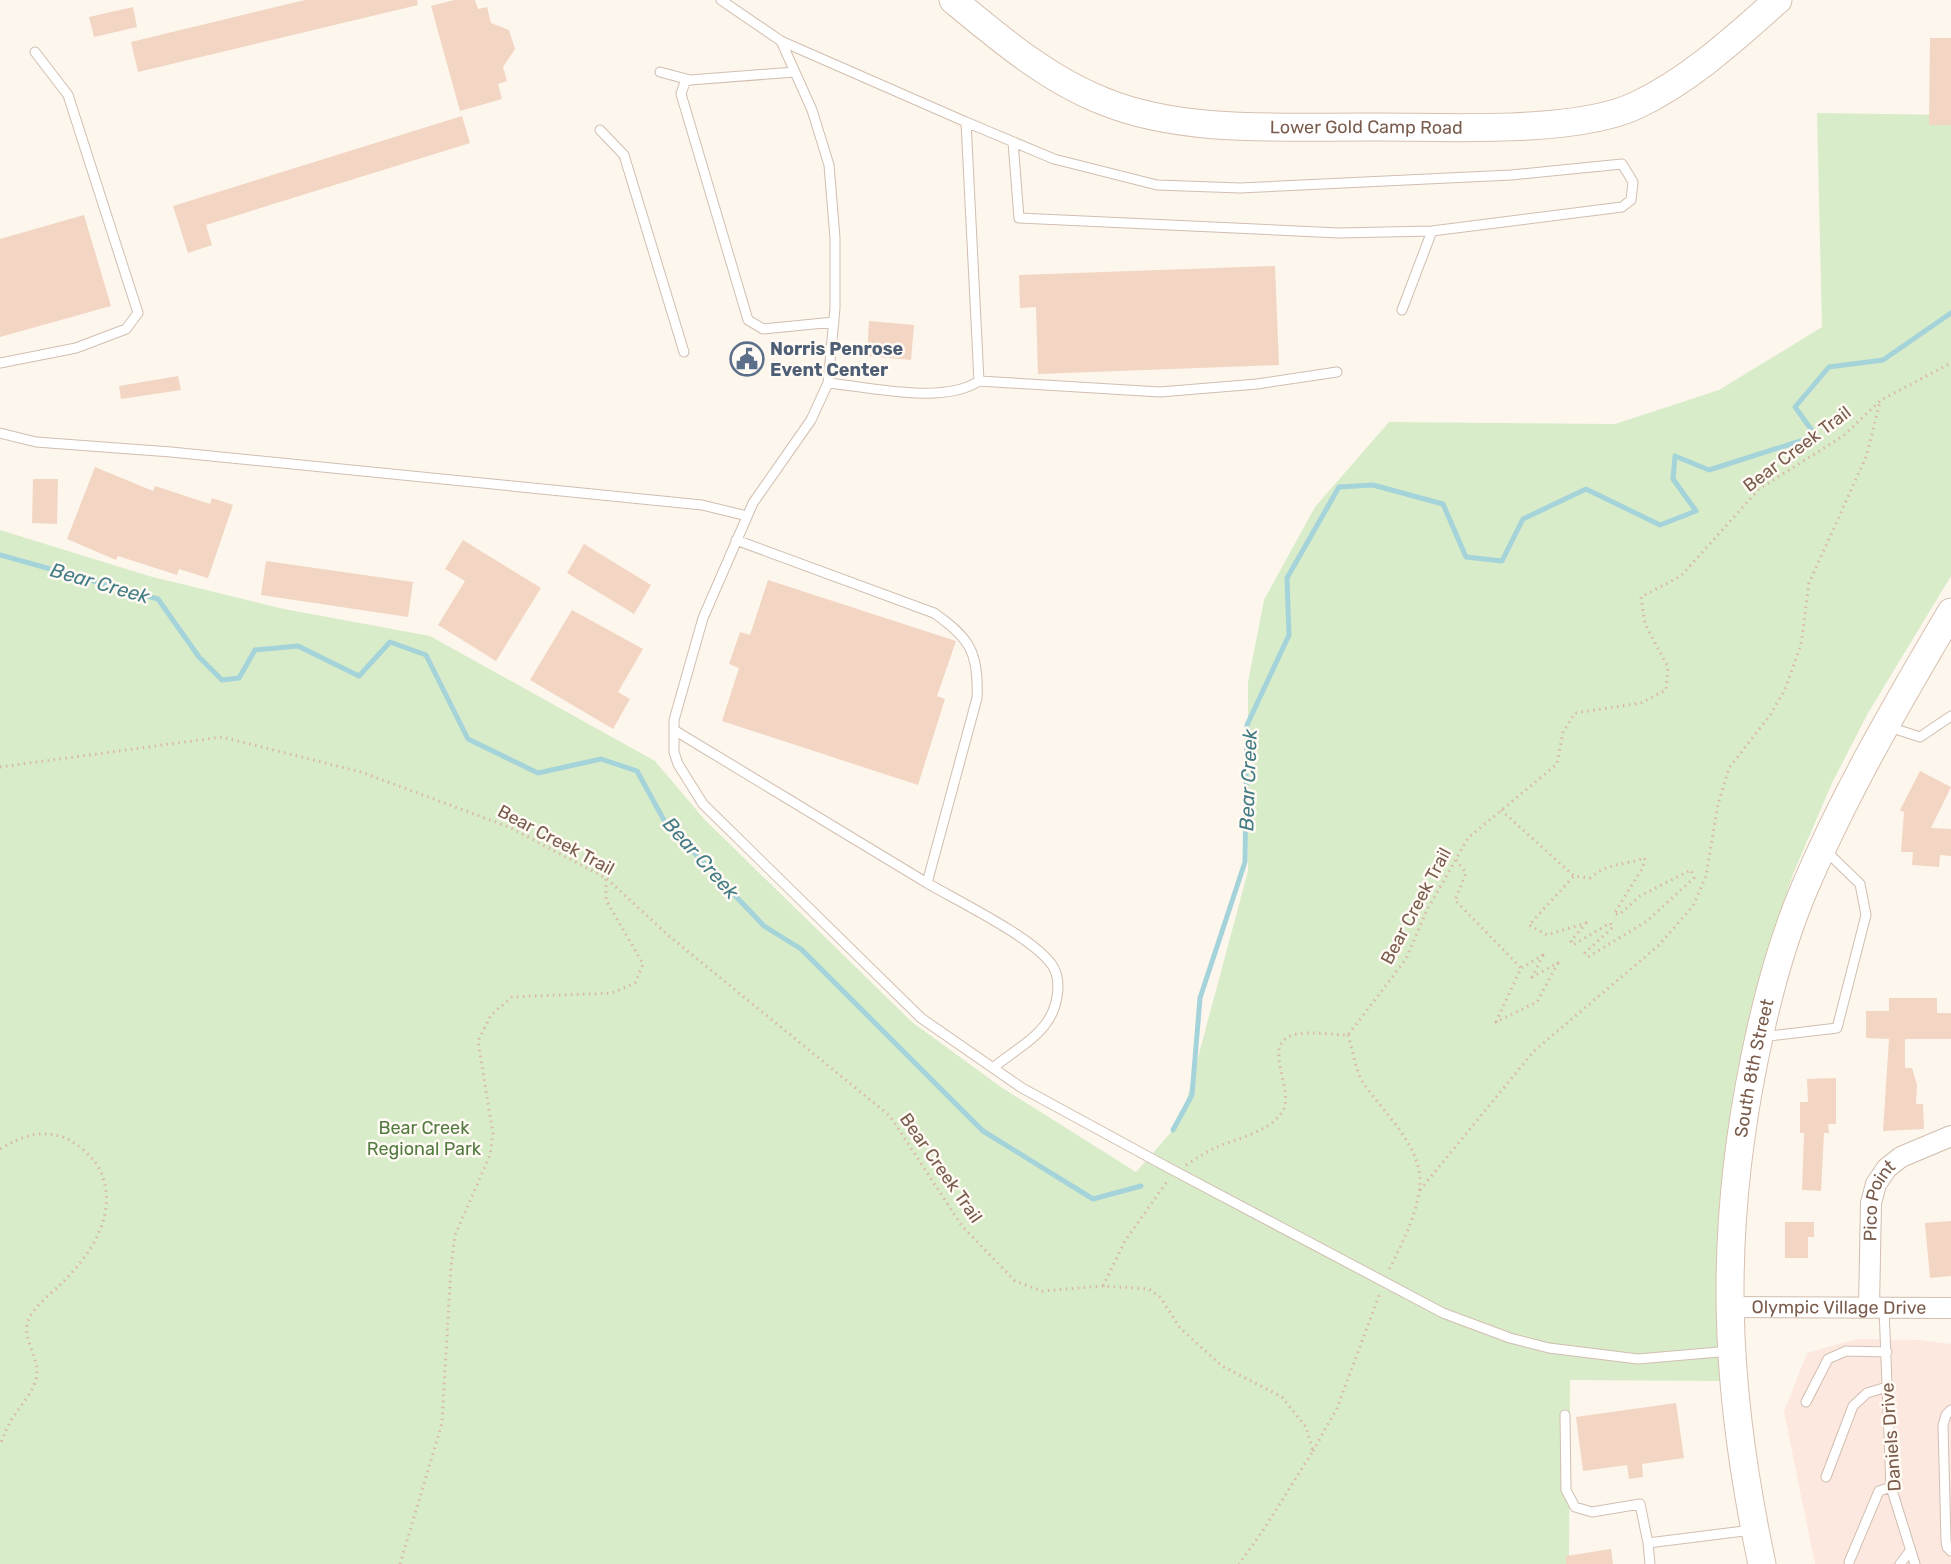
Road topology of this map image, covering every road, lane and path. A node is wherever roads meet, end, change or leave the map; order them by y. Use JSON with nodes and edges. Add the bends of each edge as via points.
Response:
{"nodes":[{"id":1,"x":721,"y":0,"type":"edge"},
{"id":2,"x":953,"y":0,"type":"edge"},
{"id":3,"x":1778,"y":0,"type":"edge"},
{"id":4,"x":781,"y":41,"type":"junction"},
{"id":5,"x":35,"y":52,"type":"dead end"},
{"id":6,"x":660,"y":72,"type":"dead end"},
{"id":7,"x":795,"y":72,"type":"junction"},
{"id":8,"x":690,"y":80,"type":"junction"},
{"id":9,"x":966,"y":122,"type":"junction"},
{"id":10,"x":600,"y":130,"type":"dead end"},
{"id":11,"x":1013,"y":142,"type":"junction"},
{"id":12,"x":1432,"y":231,"type":"junction"},
{"id":13,"x":1402,"y":310,"type":"dead end"},
{"id":14,"x":834,"y":322,"type":"junction"},
{"id":15,"x":684,"y":352,"type":"dead end"},
{"id":16,"x":0,"y":363,"type":"edge"},
{"id":17,"x":1951,"y":363,"type":"edge"},
{"id":18,"x":1337,"y":372,"type":"dead end"},
{"id":19,"x":979,"y":381,"type":"junction"},
{"id":20,"x":828,"y":383,"type":"junction"},
{"id":21,"x":1881,"y":400,"type":"junction"},
{"id":22,"x":0,"y":433,"type":"edge"},
{"id":23,"x":747,"y":516,"type":"junction"},
{"id":24,"x":736,"y":540,"type":"junction"},
{"id":25,"x":1950,"y":614,"type":"edge"},
{"id":26,"x":1951,"y":716,"type":"edge"},
{"id":27,"x":1884,"y":726,"type":"junction"},
{"id":28,"x":674,"y":730,"type":"junction"},
{"id":29,"x":0,"y":767,"type":"edge"},
{"id":30,"x":1501,"y":810,"type":"junction"},
{"id":31,"x":1822,"y":848,"type":"junction"},
{"id":32,"x":1455,"y":860,"type":"junction"},
{"id":33,"x":1574,"y":876,"type":"junction"},
{"id":34,"x":606,"y":878,"type":"junction"},
{"id":35,"x":927,"y":883,"type":"junction"},
{"id":36,"x":1521,"y":968,"type":"junction"},
{"id":37,"x":1348,"y":1035,"type":"junction"},
{"id":38,"x":1759,"y":1037,"type":"junction"},
{"id":39,"x":994,"y":1066,"type":"junction"},
{"id":40,"x":1951,"y":1136,"type":"edge"},
{"id":41,"x":0,"y":1149,"type":"edge"},
{"id":42,"x":1175,"y":1171,"type":"junction"},
{"id":43,"x":1420,"y":1190,"type":"junction"},
{"id":44,"x":1384,"y":1282,"type":"junction"},
{"id":45,"x":1103,"y":1286,"type":"junction"},
{"id":46,"x":1728,"y":1307,"type":"junction"},
{"id":47,"x":1877,"y":1307,"type":"junction"},
{"id":48,"x":1951,"y":1308,"type":"edge"},
{"id":49,"x":1730,"y":1351,"type":"junction"},
{"id":50,"x":1887,"y":1352,"type":"junction"},
{"id":51,"x":1887,"y":1387,"type":"junction"},
{"id":52,"x":1806,"y":1402,"type":"dead end"},
{"id":53,"x":1951,"y":1410,"type":"edge"},
{"id":54,"x":1565,"y":1415,"type":"dead end"},
{"id":55,"x":0,"y":1445,"type":"edge"},
{"id":56,"x":1313,"y":1451,"type":"junction"},
{"id":57,"x":1826,"y":1477,"type":"dead end"},
{"id":58,"x":1891,"y":1486,"type":"junction"},
{"id":59,"x":1755,"y":1530,"type":"junction"},
{"id":60,"x":1648,"y":1543,"type":"junction"},
{"id":61,"x":1910,"y":1551,"type":"junction"},
{"id":62,"x":1951,"y":1551,"type":"edge"},
{"id":63,"x":1849,"y":1562,"type":"dead end"},
{"id":64,"x":400,"y":1564,"type":"edge"},
{"id":65,"x":1239,"y":1564,"type":"edge"},
{"id":66,"x":1650,"y":1564,"type":"edge"},
{"id":67,"x":1762,"y":1564,"type":"edge"},
{"id":68,"x":1900,"y":1564,"type":"edge"},
{"id":69,"x":1915,"y":1564,"type":"edge"}],
"edges":[{"from":1,"to":4,"type":"lane"},
{"from":2,"to":3,"type":"main road","name":"Lower Gold Camp Road","via":[[1047,72],[1103,102],[1134,112],[1207,123],[1452,127],[1569,122],[1636,106],[1729,43]]},
{"from":4,"to":7,"type":"lane"},
{"from":4,"to":9,"type":"lane"},
{"from":5,"to":16,"type":"lane","via":[[68,95],[138,313],[126,330],[76,348]]},
{"from":6,"to":8,"type":"lane"},
{"from":7,"to":8,"type":"lane"},
{"from":7,"to":14,"type":"lane","via":[[829,165],[835,238]]},
{"from":8,"to":14,"type":"lane","via":[[685,82],[681,94],[748,320],[763,329]]},
{"from":9,"to":11,"type":"lane"},
{"from":9,"to":19,"type":"lane"},
{"from":10,"to":15,"type":"lane","via":[[624,155]]},
{"from":11,"to":12,"type":"lane","via":[[1019,218],[1339,233]]},
{"from":11,"to":12,"type":"lane","via":[[1054,159],[1157,185],[1240,188],[1511,175],[1622,164],[1633,182],[1631,200],[1622,207]]},
{"from":12,"to":13,"type":"lane"},
{"from":14,"to":20,"type":"lane"},
{"from":17,"to":21,"type":"path","name":"Bear Creek Trail"},
{"from":18,"to":19,"type":"lane","via":[[1160,392]]},
{"from":19,"to":20,"type":"lane","via":[[967,389],[938,394]]},
{"from":20,"to":23,"type":"lane","via":[[811,420],[768,478]]},
{"from":21,"to":30,"type":"path","name":"Bear Creek Trail","via":[[1843,436],[1759,489],[1681,576],[1641,597],[1645,624],[1668,667],[1666,690],[1641,703],[1575,713],[1563,732],[1557,764]]},
{"from":21,"to":43,"type":"path","via":[[1866,457],[1809,583],[1801,645],[1785,690],[1729,768],[1718,804],[1706,876],[1693,906],[1658,946],[1534,1052]]},
{"from":22,"to":23,"type":"lane","via":[[36,442],[702,505]]},
{"from":23,"to":24,"type":"lane"},
{"from":24,"to":28,"type":"lane","via":[[703,618]]},
{"from":24,"to":35,"type":"lane","via":[[934,613],[960,632],[971,648],[978,678],[977,698]]},
{"from":25,"to":27,"type":"main road","name":"South 8th Street"},
{"from":26,"to":27,"type":"lane","via":[[1920,737]]},
{"from":27,"to":31,"type":"main road","name":"South 8th Street"},
{"from":28,"to":35,"type":"lane"},
{"from":28,"to":39,"type":"lane","via":[[678,764],[703,804],[921,1017]]},
{"from":29,"to":34,"type":"path","name":"Bear Creek Trail","via":[[222,737],[361,772],[509,827]]},
{"from":30,"to":32,"type":"path","name":"Bear Creek Trail","via":[[1468,838]]},
{"from":30,"to":33,"type":"path"},
{"from":31,"to":38,"type":"main road","name":"South 8th Street","via":[[1778,960]]},
{"from":31,"to":38,"type":"lane","via":[[1860,884],[1866,915],[1837,1028]]},
{"from":32,"to":36,"type":"path","via":[[1466,873],[1455,900]]},
{"from":32,"to":37,"type":"path","name":"Bear Creek Trail","via":[[1406,959]]},
{"from":33,"to":33,"type":"path","via":[[1590,878],[1605,866],[1645,858],[1614,914],[1691,870],[1694,878],[1647,921],[1588,957],[1585,954],[1613,927],[1610,923],[1573,945],[1571,941],[1586,923],[1547,934],[1529,925]]},
{"from":34,"to":45,"type":"path","name":"Bear Creek Trail","via":[[669,936],[890,1116],[962,1226],[1015,1281],[1042,1291]]},
{"from":34,"to":64,"type":"path","via":[[606,900],[643,964],[635,983],[612,993],[512,997],[491,1015],[478,1041],[493,1134],[490,1155],[456,1235],[442,1423]]},
{"from":35,"to":39,"type":"lane","via":[[1038,948],[1054,967],[1058,986],[1055,1007],[1046,1023]]},
{"from":36,"to":36,"type":"path","via":[[1511,990],[1496,1022],[1537,1002],[1558,963],[1532,977],[1543,955]]},
{"from":37,"to":42,"type":"path","via":[[1298,1034],[1288,1038],[1282,1044],[1278,1063],[1287,1104],[1280,1115],[1267,1126]]},
{"from":37,"to":43,"type":"path","via":[[1362,1081],[1404,1136],[1418,1166]]},
{"from":38,"to":46,"type":"main road","name":"South 8th Street","via":[[1740,1132],[1732,1198]]},
{"from":39,"to":42,"type":"lane","via":[[1022,1088]]},
{"from":40,"to":47,"type":"street","name":"Pico Point","via":[[1901,1157],[1876,1184],[1871,1203]]},
{"from":41,"to":55,"type":"path","via":[[24,1136],[44,1132],[69,1138],[97,1164],[106,1184],[107,1209],[92,1249],[27,1323],[37,1372],[33,1387],[9,1423]]},
{"from":42,"to":44,"type":"lane"},
{"from":42,"to":45,"type":"path","via":[[1125,1241]]},
{"from":43,"to":44,"type":"path","via":[[1410,1224]]},
{"from":44,"to":49,"type":"lane","via":[[1483,1329],[1549,1348],[1638,1359]]},
{"from":44,"to":56,"type":"path","via":[[1337,1408]]},
{"from":45,"to":56,"type":"path","name":"Bear Creek Trail","via":[[1149,1288],[1160,1297],[1180,1328],[1222,1366],[1282,1397],[1306,1426]]},
{"from":46,"to":47,"type":"street","name":"Olympic Village Drive"},
{"from":46,"to":49,"type":"main road","name":"South 8th Street"},
{"from":47,"to":48,"type":"street","name":"Olympic Village Drive"},
{"from":47,"to":50,"type":"lane","name":"Daniels Drive"},
{"from":49,"to":59,"type":"main road","name":"South 8th Street","via":[[1740,1452]]},
{"from":50,"to":51,"type":"lane","name":"Daniels Drive"},
{"from":50,"to":52,"type":"lane","via":[[1846,1352],[1828,1359]]},
{"from":51,"to":57,"type":"lane","via":[[1867,1393],[1853,1406]]},
{"from":51,"to":58,"type":"lane","name":"Daniels Drive"},
{"from":53,"to":62,"type":"lane","via":[[1943,1425],[1946,1540]]},
{"from":54,"to":60,"type":"lane","via":[[1566,1490],[1570,1502],[1582,1511],[1592,1512],[1640,1504]]},
{"from":56,"to":65,"type":"path"},
{"from":58,"to":61,"type":"lane","name":"Daniels Drive"},
{"from":58,"to":63,"type":"lane","via":[[1879,1491]]},
{"from":59,"to":60,"type":"lane"},
{"from":59,"to":67,"type":"main road","name":"South 8th Street"},
{"from":60,"to":66,"type":"lane"},
{"from":61,"to":68,"type":"lane"},
{"from":61,"to":69,"type":"lane","name":"Daniels Drive"}]}
